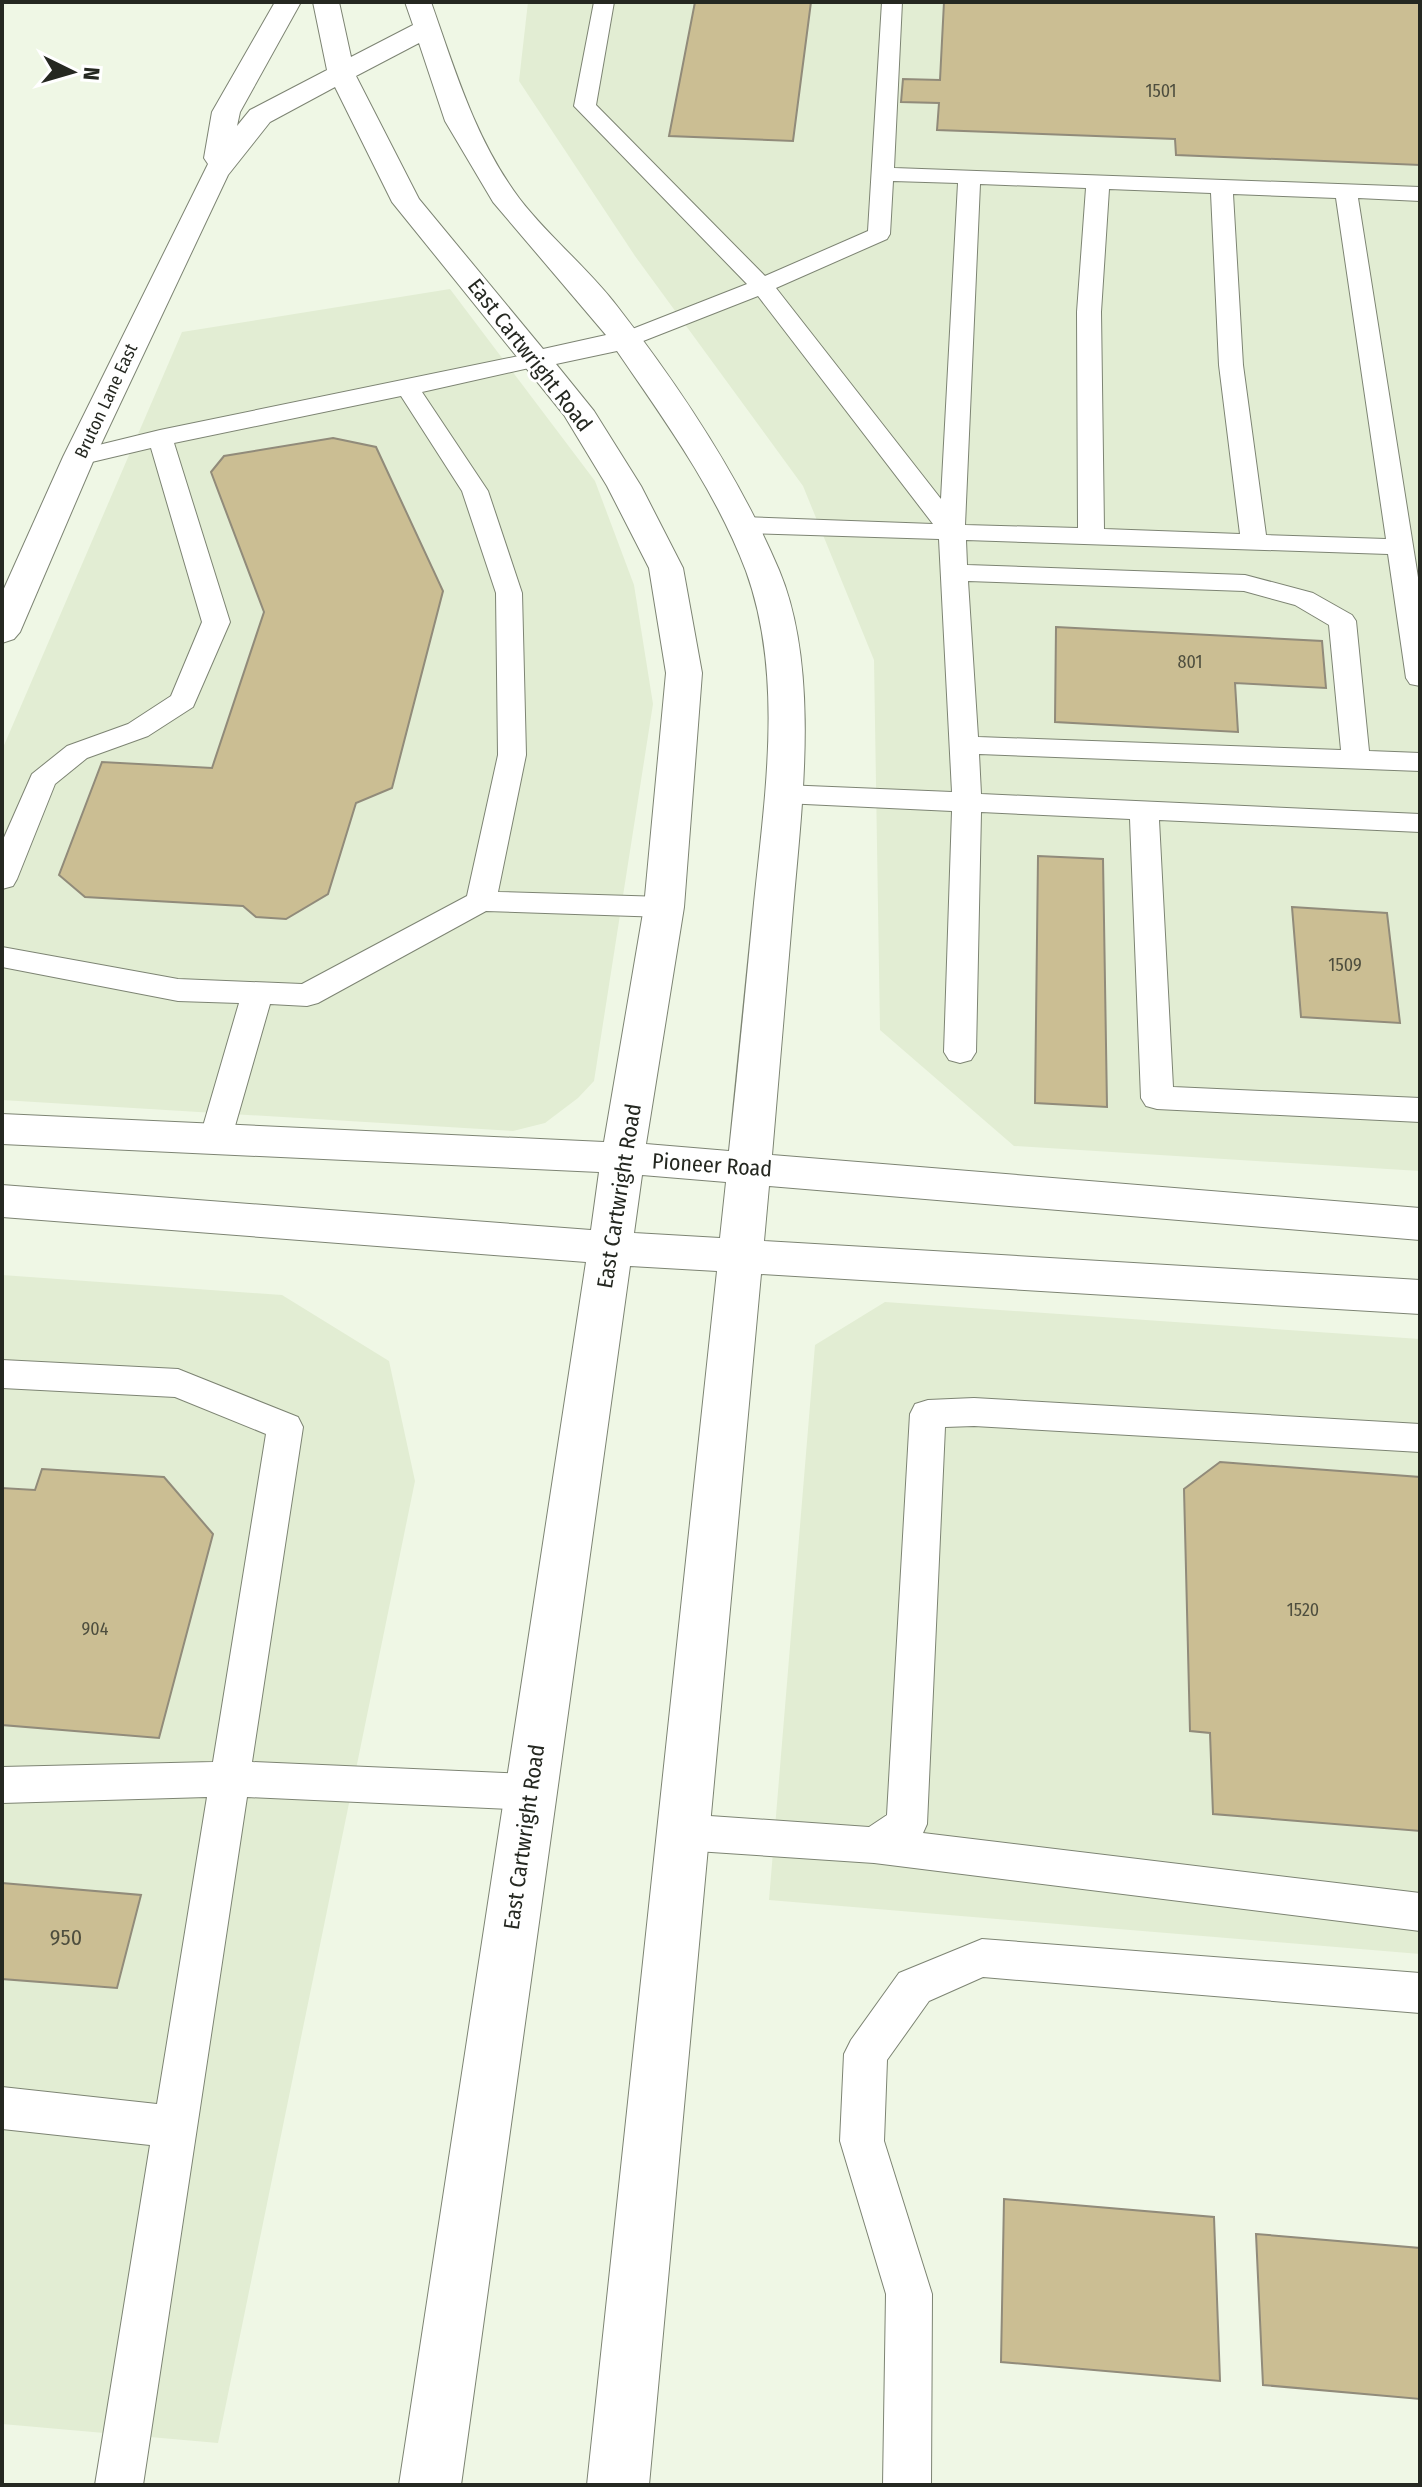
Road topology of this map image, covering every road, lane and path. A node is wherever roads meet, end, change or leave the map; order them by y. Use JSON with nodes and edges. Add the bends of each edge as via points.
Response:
{"nodes":[{"id":1,"x":288,"y":2,"type":"edge"},
{"id":2,"x":326,"y":2,"type":"edge"},
{"id":3,"x":604,"y":2,"type":"edge"},
{"id":4,"x":892,"y":2,"type":"edge"},
{"id":5,"x":423,"y":15,"type":"edge"},
{"id":6,"x":341,"y":73,"type":"junction"},
{"id":7,"x":215,"y":173,"type":"junction"},
{"id":8,"x":881,"y":174,"type":"junction"},
{"id":9,"x":969,"y":178,"type":"junction"},
{"id":10,"x":1098,"y":182,"type":"junction"},
{"id":11,"x":1222,"y":187,"type":"junction"},
{"id":12,"x":1346,"y":191,"type":"junction"},
{"id":13,"x":1420,"y":194,"type":"edge"},
{"id":14,"x":762,"y":286,"type":"junction"},
{"id":15,"x":625,"y":340,"type":"junction"},
{"id":16,"x":538,"y":359,"type":"junction"},
{"id":17,"x":409,"y":390,"type":"junction"},
{"id":18,"x":160,"y":437,"type":"junction"},
{"id":19,"x":79,"y":457,"type":"junction"},
{"id":20,"x":742,"y":525,"type":"junction"},
{"id":21,"x":952,"y":531,"type":"junction"},
{"id":22,"x":1091,"y":536,"type":"junction"},
{"id":23,"x":1254,"y":543,"type":"junction"},
{"id":24,"x":1400,"y":547,"type":"junction"},
{"id":25,"x":954,"y":573,"type":"junction"},
{"id":26,"x":2,"y":632,"type":"edge"},
{"id":27,"x":1420,"y":678,"type":"edge"},
{"id":28,"x":963,"y":745,"type":"junction"},
{"id":29,"x":1356,"y":761,"type":"junction"},
{"id":30,"x":1420,"y":762,"type":"edge"},
{"id":31,"x":784,"y":794,"type":"junction"},
{"id":32,"x":967,"y":801,"type":"junction"},
{"id":33,"x":1144,"y":811,"type":"junction"},
{"id":34,"x":1420,"y":823,"type":"edge"},
{"id":35,"x":2,"y":879,"type":"edge"},
{"id":36,"x":481,"y":901,"type":"junction"},
{"id":37,"x":664,"y":907,"type":"junction"},
{"id":38,"x":2,"y":957,"type":"edge"},
{"id":39,"x":257,"y":994,"type":"junction"},
{"id":40,"x":960,"y":1052,"type":"dead end"},
{"id":41,"x":1420,"y":1110,"type":"edge"},
{"id":42,"x":2,"y":1129,"type":"edge"},
{"id":43,"x":215,"y":1140,"type":"junction"},
{"id":44,"x":623,"y":1158,"type":"junction"},
{"id":45,"x":750,"y":1167,"type":"junction"},
{"id":46,"x":2,"y":1201,"type":"edge"},
{"id":47,"x":1420,"y":1224,"type":"edge"},
{"id":48,"x":611,"y":1248,"type":"junction"},
{"id":49,"x":740,"y":1255,"type":"junction"},
{"id":50,"x":1420,"y":1297,"type":"edge"},
{"id":51,"x":2,"y":1374,"type":"edge"},
{"id":52,"x":1420,"y":1438,"type":"edge"},
{"id":53,"x":230,"y":1779,"type":"junction"},
{"id":54,"x":2,"y":1785,"type":"edge"},
{"id":55,"x":530,"y":1792,"type":"junction"},
{"id":56,"x":681,"y":1832,"type":"junction"},
{"id":57,"x":874,"y":1845,"type":"junction"},
{"id":58,"x":1420,"y":1912,"type":"edge"},
{"id":59,"x":1420,"y":1993,"type":"edge"},
{"id":60,"x":2,"y":2108,"type":"edge"},
{"id":61,"x":176,"y":2127,"type":"junction"},
{"id":62,"x":119,"y":2485,"type":"edge"},
{"id":63,"x":430,"y":2485,"type":"edge"},
{"id":64,"x":618,"y":2485,"type":"edge"},
{"id":65,"x":907,"y":2485,"type":"edge"}],
"edges":[{"from":1,"to":7,"type":"main road","name":"Bruton Lane East","via":[[226,112]]},
{"from":2,"to":6,"type":"main road","name":"East Cartwright Road"},
{"from":3,"to":14,"type":"lane","via":[[585,106]]},
{"from":4,"to":8,"type":"lane"},
{"from":5,"to":6,"type":"main road","name":"Bruton Lane East"},
{"from":5,"to":15,"type":"main road","via":[[459,121],[507,202]]},
{"from":6,"to":7,"type":"main road","name":"Bruton Lane East","via":[[260,116]]},
{"from":6,"to":16,"type":"main road","name":"East Cartwright Road","via":[[406,202]]},
{"from":7,"to":19,"type":"main road","name":"Bruton Lane East"},
{"from":8,"to":9,"type":"lane"},
{"from":8,"to":14,"type":"lane","via":[[879,234]]},
{"from":9,"to":10,"type":"lane"},
{"from":9,"to":21,"type":"lane"},
{"from":10,"to":11,"type":"lane"},
{"from":10,"to":22,"type":"lane","via":[[1089,312]]},
{"from":11,"to":12,"type":"lane"},
{"from":11,"to":23,"type":"lane","via":[[1239,450]]},
{"from":12,"to":13,"type":"lane"},
{"from":12,"to":24,"type":"lane"},
{"from":14,"to":15,"type":"lane"},
{"from":14,"to":21,"type":"lane"},
{"from":15,"to":16,"type":"main road"},
{"from":15,"to":20,"type":"main road","via":[[700,448]]},
{"from":16,"to":17,"type":"lane"},
{"from":16,"to":37,"type":"main road","name":"East Cartwright Road","via":[[624,486],[666,568],[684,673]]},
{"from":17,"to":18,"type":"lane"},
{"from":17,"to":36,"type":"lane","via":[[475,491],[509,593],[512,755]]},
{"from":18,"to":19,"type":"lane"},
{"from":18,"to":35,"type":"lane","via":[[216,622],[183,701],[138,730],[77,752],[42,780]]},
{"from":19,"to":26,"type":"main road","name":"Bruton Lane East"},
{"from":20,"to":21,"type":"lane"},
{"from":20,"to":31,"type":"main road","via":[[763,572],[786,689]]},
{"from":21,"to":22,"type":"lane"},
{"from":21,"to":25,"type":"lane"},
{"from":22,"to":23,"type":"lane"},
{"from":23,"to":24,"type":"lane"},
{"from":24,"to":27,"type":"lane"},
{"from":25,"to":28,"type":"lane"},
{"from":25,"to":29,"type":"lane","via":[[1245,583],[1304,599],[1342,621]]},
{"from":28,"to":29,"type":"lane"},
{"from":28,"to":32,"type":"lane"},
{"from":29,"to":30,"type":"lane"},
{"from":31,"to":32,"type":"lane"},
{"from":31,"to":45,"type":"main road"},
{"from":32,"to":33,"type":"lane"},
{"from":32,"to":40,"type":"lane"},
{"from":33,"to":34,"type":"lane"},
{"from":33,"to":41,"type":"lane","via":[[1157,1098]]},
{"from":36,"to":37,"type":"lane"},
{"from":36,"to":39,"type":"lane","via":[[307,995]]},
{"from":37,"to":44,"type":"main road","name":"East Cartwright Road"},
{"from":38,"to":39,"type":"lane","via":[[178,990]]},
{"from":39,"to":43,"type":"lane"},
{"from":42,"to":43,"type":"main road","name":"Pioneer Road"},
{"from":43,"to":44,"type":"main road","name":"Pioneer Road"},
{"from":44,"to":45,"type":"main road","name":"Pioneer Road"},
{"from":44,"to":48,"type":"main road","name":"East Cartwright Road"},
{"from":45,"to":47,"type":"main road","name":"Pioneer Road"},
{"from":45,"to":49,"type":"main road"},
{"from":46,"to":48,"type":"main road"},
{"from":48,"to":49,"type":"main road"},
{"from":48,"to":55,"type":"main road","name":"East Cartwright Road"},
{"from":49,"to":50,"type":"main road"},
{"from":49,"to":56,"type":"main road"},
{"from":51,"to":53,"type":"lane","via":[[178,1383],[285,1427]]},
{"from":52,"to":57,"type":"lane","via":[[974,1412],[928,1414],[907,1824]]},
{"from":53,"to":54,"type":"lane"},
{"from":53,"to":55,"type":"lane"},
{"from":53,"to":61,"type":"lane"},
{"from":55,"to":63,"type":"main road","name":"East Cartwright Road"},
{"from":56,"to":57,"type":"lane"},
{"from":56,"to":64,"type":"main road"},
{"from":57,"to":58,"type":"lane"},
{"from":59,"to":65,"type":"lane","via":[[982,1958],[914,1987],[866,2054],[862,2141],[909,2294]]},
{"from":60,"to":61,"type":"lane"},
{"from":61,"to":62,"type":"lane"}]}
